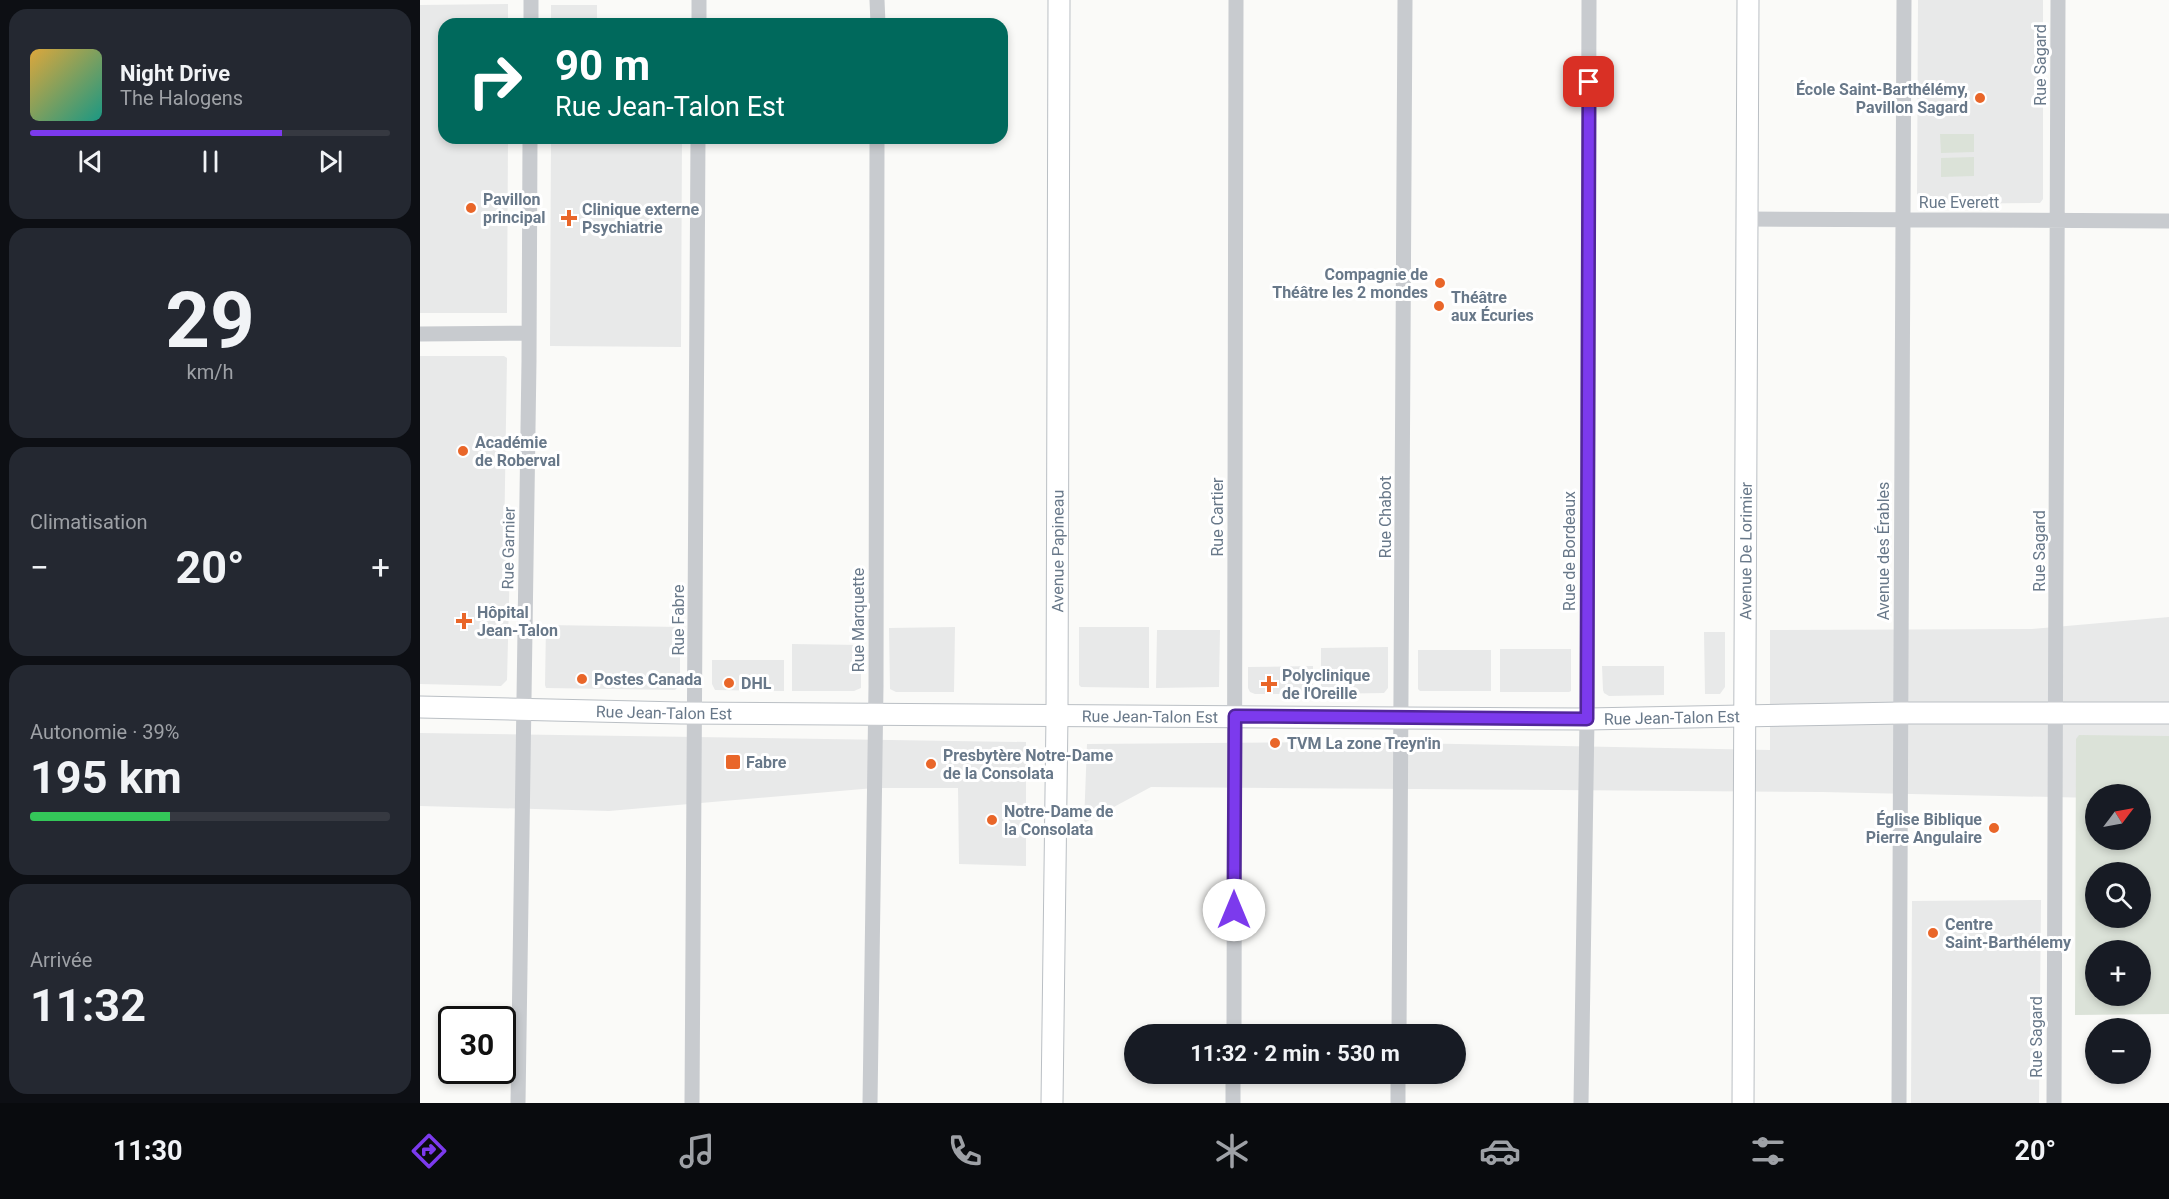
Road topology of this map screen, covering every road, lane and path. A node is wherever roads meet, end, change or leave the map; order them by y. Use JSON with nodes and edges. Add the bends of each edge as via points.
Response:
{"nodes":[{"id":1,"x":531,"y":0,"type":"edge"},
{"id":2,"x":699,"y":0,"type":"edge"},
{"id":3,"x":878,"y":0,"type":"edge"},
{"id":4,"x":1059,"y":0,"type":"edge"},
{"id":5,"x":1236,"y":0,"type":"edge"},
{"id":6,"x":1405,"y":0,"type":"edge"},
{"id":7,"x":1589,"y":0,"type":"edge"},
{"id":8,"x":1748,"y":0,"type":"edge"},
{"id":9,"x":1904,"y":0,"type":"edge"},
{"id":10,"x":2058,"y":0,"type":"edge"},
{"id":11,"x":531,"y":18,"type":"edge"},
{"id":12,"x":699,"y":18,"type":"edge"},
{"id":13,"x":878,"y":18,"type":"edge"},
{"id":14,"x":530,"y":144,"type":"edge"},
{"id":15,"x":698,"y":144,"type":"edge"},
{"id":16,"x":877,"y":144,"type":"edge"},
{"id":17,"x":1748,"y":219,"type":"junction"},
{"id":18,"x":1903,"y":220,"type":"junction"},
{"id":19,"x":2058,"y":221,"type":"junction"},
{"id":20,"x":2169,"y":221,"type":"edge"},
{"id":21,"x":529,"y":333,"type":"junction"},
{"id":22,"x":420,"y":334,"type":"edge"},
{"id":23,"x":420,"y":707,"type":"edge"},
{"id":24,"x":524,"y":710,"type":"junction"},
{"id":25,"x":696,"y":713,"type":"junction"},
{"id":26,"x":1901,"y":713,"type":"junction"},
{"id":27,"x":2056,"y":713,"type":"junction"},
{"id":28,"x":2169,"y":713,"type":"edge"},
{"id":29,"x":875,"y":714,"type":"junction"},
{"id":30,"x":1057,"y":715,"type":"junction"},
{"id":31,"x":1235,"y":716,"type":"junction"},
{"id":32,"x":1745,"y":716,"type":"junction"},
{"id":33,"x":1402,"y":718,"type":"junction"},
{"id":34,"x":1587,"y":719,"type":"junction"},
{"id":35,"x":1233,"y":1024,"type":"edge"},
{"id":36,"x":1399,"y":1024,"type":"edge"},
{"id":37,"x":1233,"y":1084,"type":"edge"},
{"id":38,"x":1398,"y":1084,"type":"edge"},
{"id":39,"x":518,"y":1103,"type":"edge"},
{"id":40,"x":692,"y":1103,"type":"edge"},
{"id":41,"x":870,"y":1103,"type":"edge"},
{"id":42,"x":1052,"y":1103,"type":"edge"},
{"id":43,"x":1233,"y":1103,"type":"edge"},
{"id":44,"x":1398,"y":1103,"type":"edge"},
{"id":45,"x":1581,"y":1103,"type":"edge"},
{"id":46,"x":1743,"y":1103,"type":"edge"},
{"id":47,"x":1899,"y":1103,"type":"edge"},
{"id":48,"x":2054,"y":1103,"type":"edge"}],
"edges":[{"from":1,"to":11,"type":"street"},
{"from":2,"to":12,"type":"street"},
{"from":3,"to":13,"type":"street"},
{"from":4,"to":30,"type":"main road","name":"Avenue Papineau"},
{"from":5,"to":31,"type":"street","name":"Rue Cartier"},
{"from":6,"to":33,"type":"street","name":"Rue Chabot"},
{"from":7,"to":34,"type":"street","name":"Rue de Bordeaux"},
{"from":8,"to":17,"type":"main road","name":"Avenue De Lorimier"},
{"from":9,"to":18,"type":"street","name":"Avenue des Érables"},
{"from":10,"to":19,"type":"street","name":"Rue Sagard"},
{"from":14,"to":21,"type":"street","name":"Rue Garnier"},
{"from":15,"to":25,"type":"street","name":"Rue Fabre"},
{"from":16,"to":29,"type":"street","name":"Rue Marquette"},
{"from":17,"to":18,"type":"street","name":"Rue Everett"},
{"from":17,"to":32,"type":"main road","name":"Avenue De Lorimier"},
{"from":18,"to":19,"type":"street","name":"Rue Everett"},
{"from":18,"to":26,"type":"street","name":"Avenue des Érables"},
{"from":19,"to":20,"type":"street","name":"Rue Everett"},
{"from":19,"to":27,"type":"street","name":"Rue Sagard"},
{"from":21,"to":22,"type":"street"},
{"from":21,"to":24,"type":"street","name":"Rue Garnier"},
{"from":23,"to":24,"type":"main road","name":"Rue Jean-Talon Est"},
{"from":24,"to":25,"type":"main road","name":"Rue Jean-Talon Est"},
{"from":24,"to":39,"type":"street","name":"Rue Garnier"},
{"from":25,"to":29,"type":"main road","name":"Rue Jean-Talon Est"},
{"from":25,"to":40,"type":"street","name":"Rue Fabre"},
{"from":26,"to":27,"type":"main road","name":"Rue Jean-Talon Est"},
{"from":26,"to":32,"type":"main road","name":"Rue Jean-Talon Est"},
{"from":26,"to":47,"type":"street","name":"Avenue des Érables"},
{"from":27,"to":28,"type":"main road","name":"Rue Jean-Talon Est"},
{"from":27,"to":48,"type":"street","name":"Rue Sagard"},
{"from":29,"to":30,"type":"main road","name":"Rue Jean-Talon Est"},
{"from":29,"to":41,"type":"street","name":"Rue Marquette"},
{"from":30,"to":31,"type":"main road","name":"Rue Jean-Talon Est"},
{"from":30,"to":42,"type":"main road","name":"Avenue Papineau"},
{"from":31,"to":33,"type":"main road","name":"Rue Jean-Talon Est"},
{"from":31,"to":35,"type":"street","name":"Rue Cartier"},
{"from":32,"to":34,"type":"main road","name":"Rue Jean-Talon Est"},
{"from":32,"to":46,"type":"main road","name":"Avenue De Lorimier"},
{"from":33,"to":34,"type":"main road","name":"Rue Jean-Talon Est"},
{"from":33,"to":36,"type":"street","name":"Rue Chabot"},
{"from":34,"to":45,"type":"street","name":"Rue de Bordeaux"},
{"from":37,"to":43,"type":"street"},
{"from":38,"to":44,"type":"street"}]}
